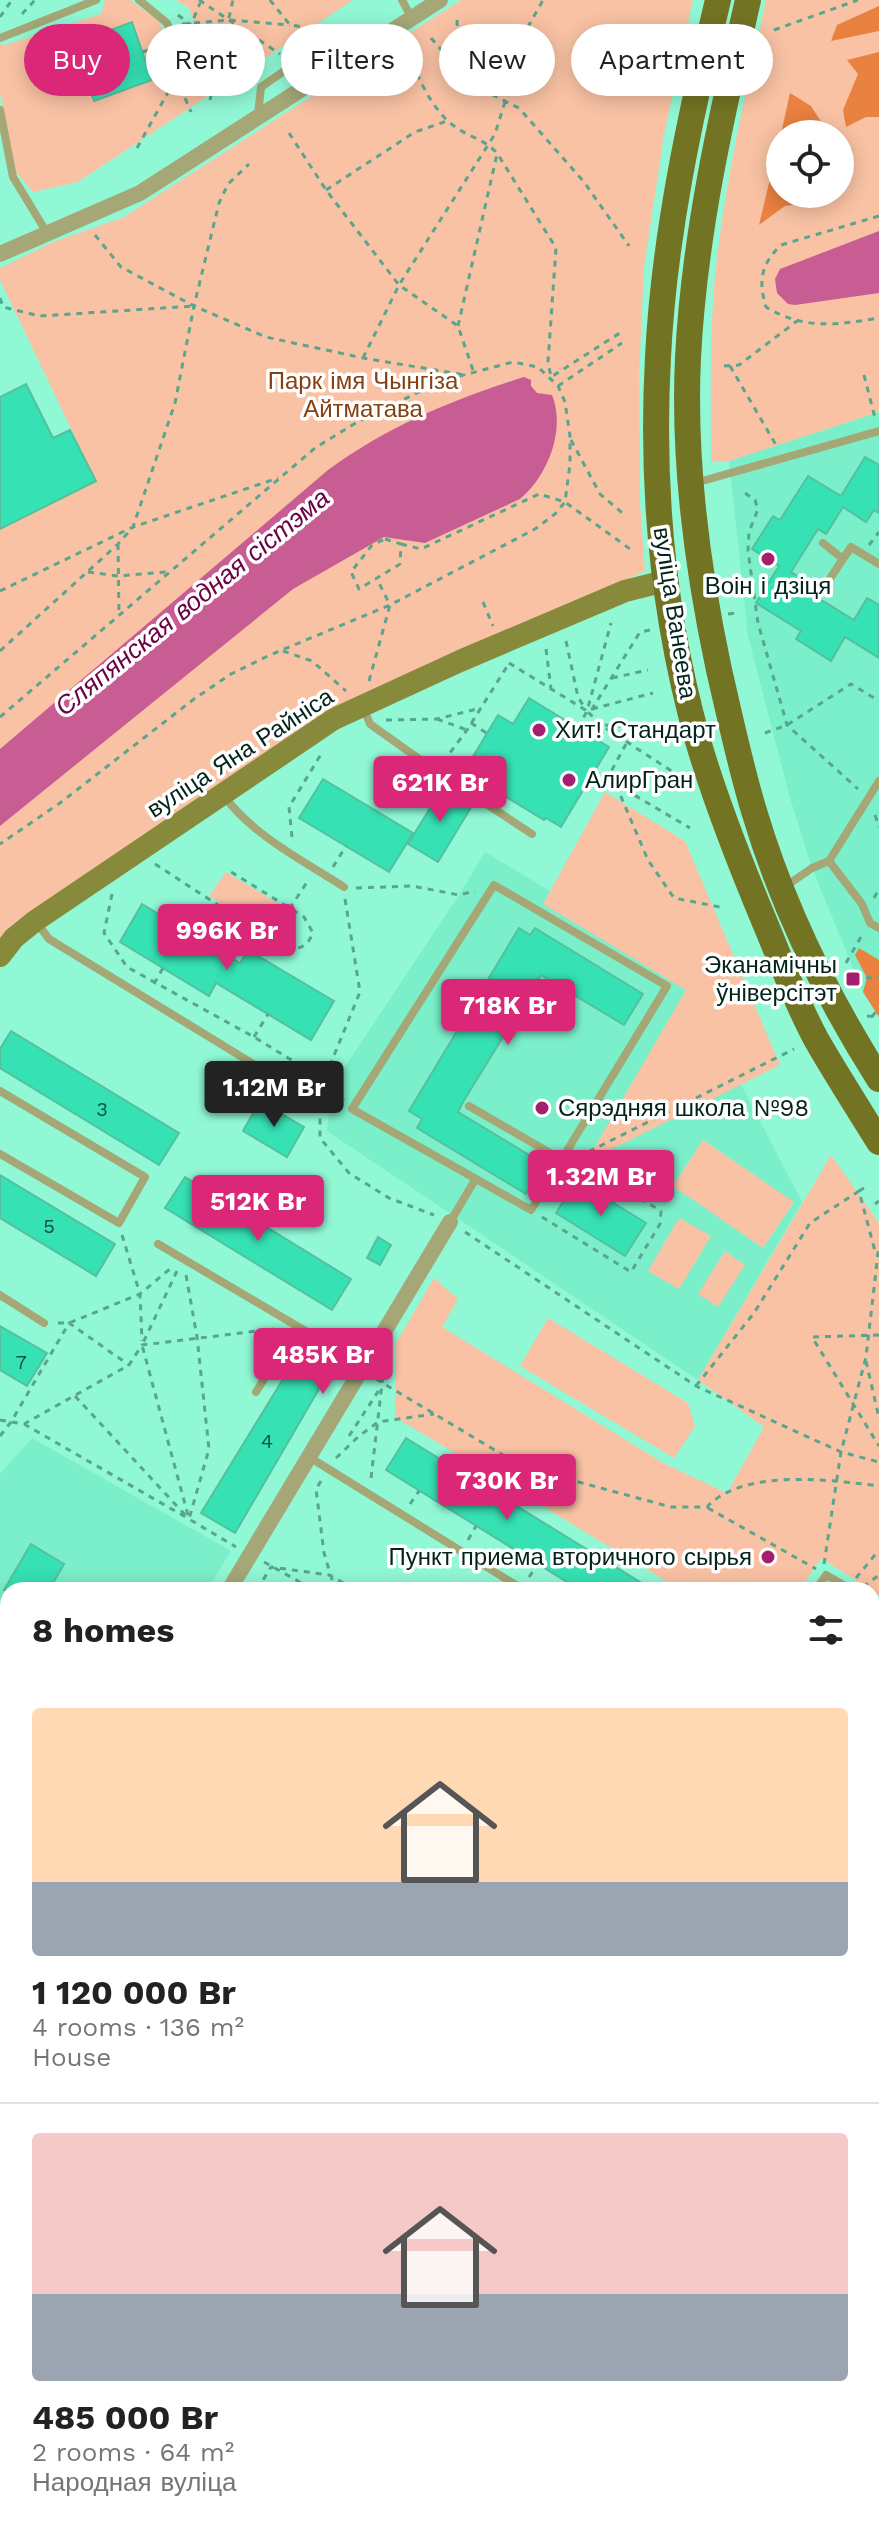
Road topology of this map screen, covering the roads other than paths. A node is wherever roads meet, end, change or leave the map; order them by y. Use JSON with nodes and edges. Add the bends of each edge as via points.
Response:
{"nodes":[{"id":1,"x":96,"y":0,"type":"edge"},
{"id":2,"x":139,"y":0,"type":"edge"},
{"id":3,"x":402,"y":0,"type":"edge"},
{"id":4,"x":440,"y":0,"type":"edge"},
{"id":5,"x":718,"y":0,"type":"edge"},
{"id":6,"x":748,"y":0,"type":"edge"},
{"id":7,"x":412,"y":19,"type":"junction"},
{"id":8,"x":167,"y":24,"type":"edge"},
{"id":9,"x":404,"y":24,"type":"edge"},
{"id":10,"x":0,"y":38,"type":"edge"},
{"id":11,"x":281,"y":73,"type":"edge"},
{"id":12,"x":289,"y":96,"type":"edge"},
{"id":13,"x":0,"y":110,"type":"edge"},
{"id":14,"x":258,"y":115,"type":"junction"},
{"id":15,"x":47,"y":233,"type":"junction"},
{"id":16,"x":0,"y":254,"type":"edge"},
{"id":17,"x":879,"y":431,"type":"edge"},
{"id":18,"x":657,"y":440,"type":"junction"},
{"id":19,"x":690,"y":484,"type":"junction"},
{"id":20,"x":823,"y":543,"type":"dead end"},
{"id":21,"x":843,"y":559,"type":"junction"},
{"id":22,"x":879,"y":564,"type":"edge"},
{"id":23,"x":699,"y":573,"type":"junction"},
{"id":24,"x":665,"y":581,"type":"junction"},
{"id":25,"x":819,"y":595,"type":"dead end"},
{"id":26,"x":371,"y":713,"type":"junction"},
{"id":27,"x":879,"y":781,"type":"edge"},
{"id":28,"x":222,"y":794,"type":"junction"},
{"id":29,"x":532,"y":834,"type":"dead end"},
{"id":30,"x":829,"y":861,"type":"junction"},
{"id":31,"x":344,"y":887,"type":"road end"},
{"id":32,"x":782,"y":889,"type":"junction"},
{"id":33,"x":757,"y":904,"type":"junction"},
{"id":34,"x":35,"y":921,"type":"junction"},
{"id":35,"x":879,"y":928,"type":"edge"},
{"id":36,"x":0,"y":956,"type":"edge"},
{"id":37,"x":879,"y":1079,"type":"edge"},
{"id":38,"x":0,"y":1091,"type":"edge"},
{"id":39,"x":304,"y":1095,"type":"dead end"},
{"id":40,"x":469,"y":1106,"type":"dead end"},
{"id":41,"x":879,"y":1142,"type":"edge"},
{"id":42,"x":0,"y":1154,"type":"edge"},
{"id":43,"x":560,"y":1164,"type":"junction"},
{"id":44,"x":475,"y":1180,"type":"junction"},
{"id":45,"x":450,"y":1222,"type":"joint"},
{"id":46,"x":158,"y":1244,"type":"dead end"},
{"id":47,"x":0,"y":1295,"type":"edge"},
{"id":48,"x":44,"y":1323,"type":"road end"},
{"id":49,"x":297,"y":1326,"type":"junction"},
{"id":50,"x":363,"y":1368,"type":"junction"},
{"id":51,"x":256,"y":1392,"type":"dead end"},
{"id":52,"x":309,"y":1457,"type":"junction"},
{"id":53,"x":234,"y":1582,"type":"edge"},
{"id":54,"x":517,"y":1582,"type":"edge"},
{"id":55,"x":821,"y":1582,"type":"edge"},
{"id":56,"x":838,"y":1582,"type":"edge"}],
"edges":[{"from":1,"to":10,"type":"lane"},
{"from":2,"to":8,"type":"lane"},
{"from":3,"to":7,"type":"lane"},
{"from":4,"to":7,"type":"street"},
{"from":5,"to":18,"type":"main road","name":"вуліца Ванеева","via":[[687,127],[669,246],[658,357]]},
{"from":6,"to":19,"type":"main road","name":"вуліца Ванеева","via":[[698,248],[688,357]]},
{"from":7,"to":9,"type":"street"},
{"from":11,"to":14,"type":"lane","via":[[261,87]]},
{"from":12,"to":14,"type":"street"},
{"from":13,"to":15,"type":"lane","via":[[13,177]]},
{"from":14,"to":15,"type":"street","via":[[140,193]]},
{"from":15,"to":16,"type":"street"},
{"from":17,"to":19,"type":"lane"},
{"from":18,"to":19,"type":"main road","via":[[670,477]]},
{"from":18,"to":24,"type":"main road","name":"вуліца Ванеева"},
{"from":19,"to":23,"type":"main road","name":"вуліца Ванеева"},
{"from":20,"to":21,"type":"lane"},
{"from":21,"to":22,"type":"lane","via":[[851,547]]},
{"from":21,"to":25,"type":"lane"},
{"from":23,"to":24,"type":"main road"},
{"from":23,"to":32,"type":"main road","name":"вуліца Ванеева","via":[[754,813]]},
{"from":24,"to":26,"type":"street","name":"вуліца Яна Райніса","via":[[625,591]]},
{"from":24,"to":33,"type":"main road","name":"вуліца Ванеева","via":[[698,739]]},
{"from":26,"to":28,"type":"street","name":"вуліца Яна Райніса","via":[[334,719]]},
{"from":26,"to":29,"type":"lane","via":[[370,724]]},
{"from":27,"to":30,"type":"lane"},
{"from":28,"to":31,"type":"lane","via":[[283,849]]},
{"from":28,"to":34,"type":"street","name":"вуліца Яна Райніса"},
{"from":30,"to":32,"type":"lane"},
{"from":30,"to":35,"type":"lane","via":[[870,923]]},
{"from":32,"to":33,"type":"lane"},
{"from":32,"to":37,"type":"main road","name":"вуліца Ванеева","via":[[844,1023]]},
{"from":33,"to":41,"type":"main road","name":"вуліца Ванеева","via":[[816,1038]]},
{"from":34,"to":36,"type":"street","name":"вуліца Яна Райніса"},
{"from":34,"to":39,"type":"lane","via":[[49,939]]},
{"from":38,"to":42,"type":"lane","via":[[145,1177],[119,1223]]},
{"from":40,"to":43,"type":"lane"},
{"from":43,"to":44,"type":"lane","via":[[531,1210]]},
{"from":43,"to":44,"type":"lane","via":[[667,986],[494,885],[352,1109]]},
{"from":44,"to":45,"type":"lane"},
{"from":45,"to":50,"type":"street"},
{"from":46,"to":49,"type":"lane"},
{"from":47,"to":48,"type":"lane"},
{"from":49,"to":50,"type":"lane"},
{"from":49,"to":51,"type":"lane"},
{"from":50,"to":52,"type":"street"},
{"from":52,"to":53,"type":"street"},
{"from":52,"to":54,"type":"lane"},
{"from":55,"to":56,"type":"lane","via":[[826,1575]]}]}
